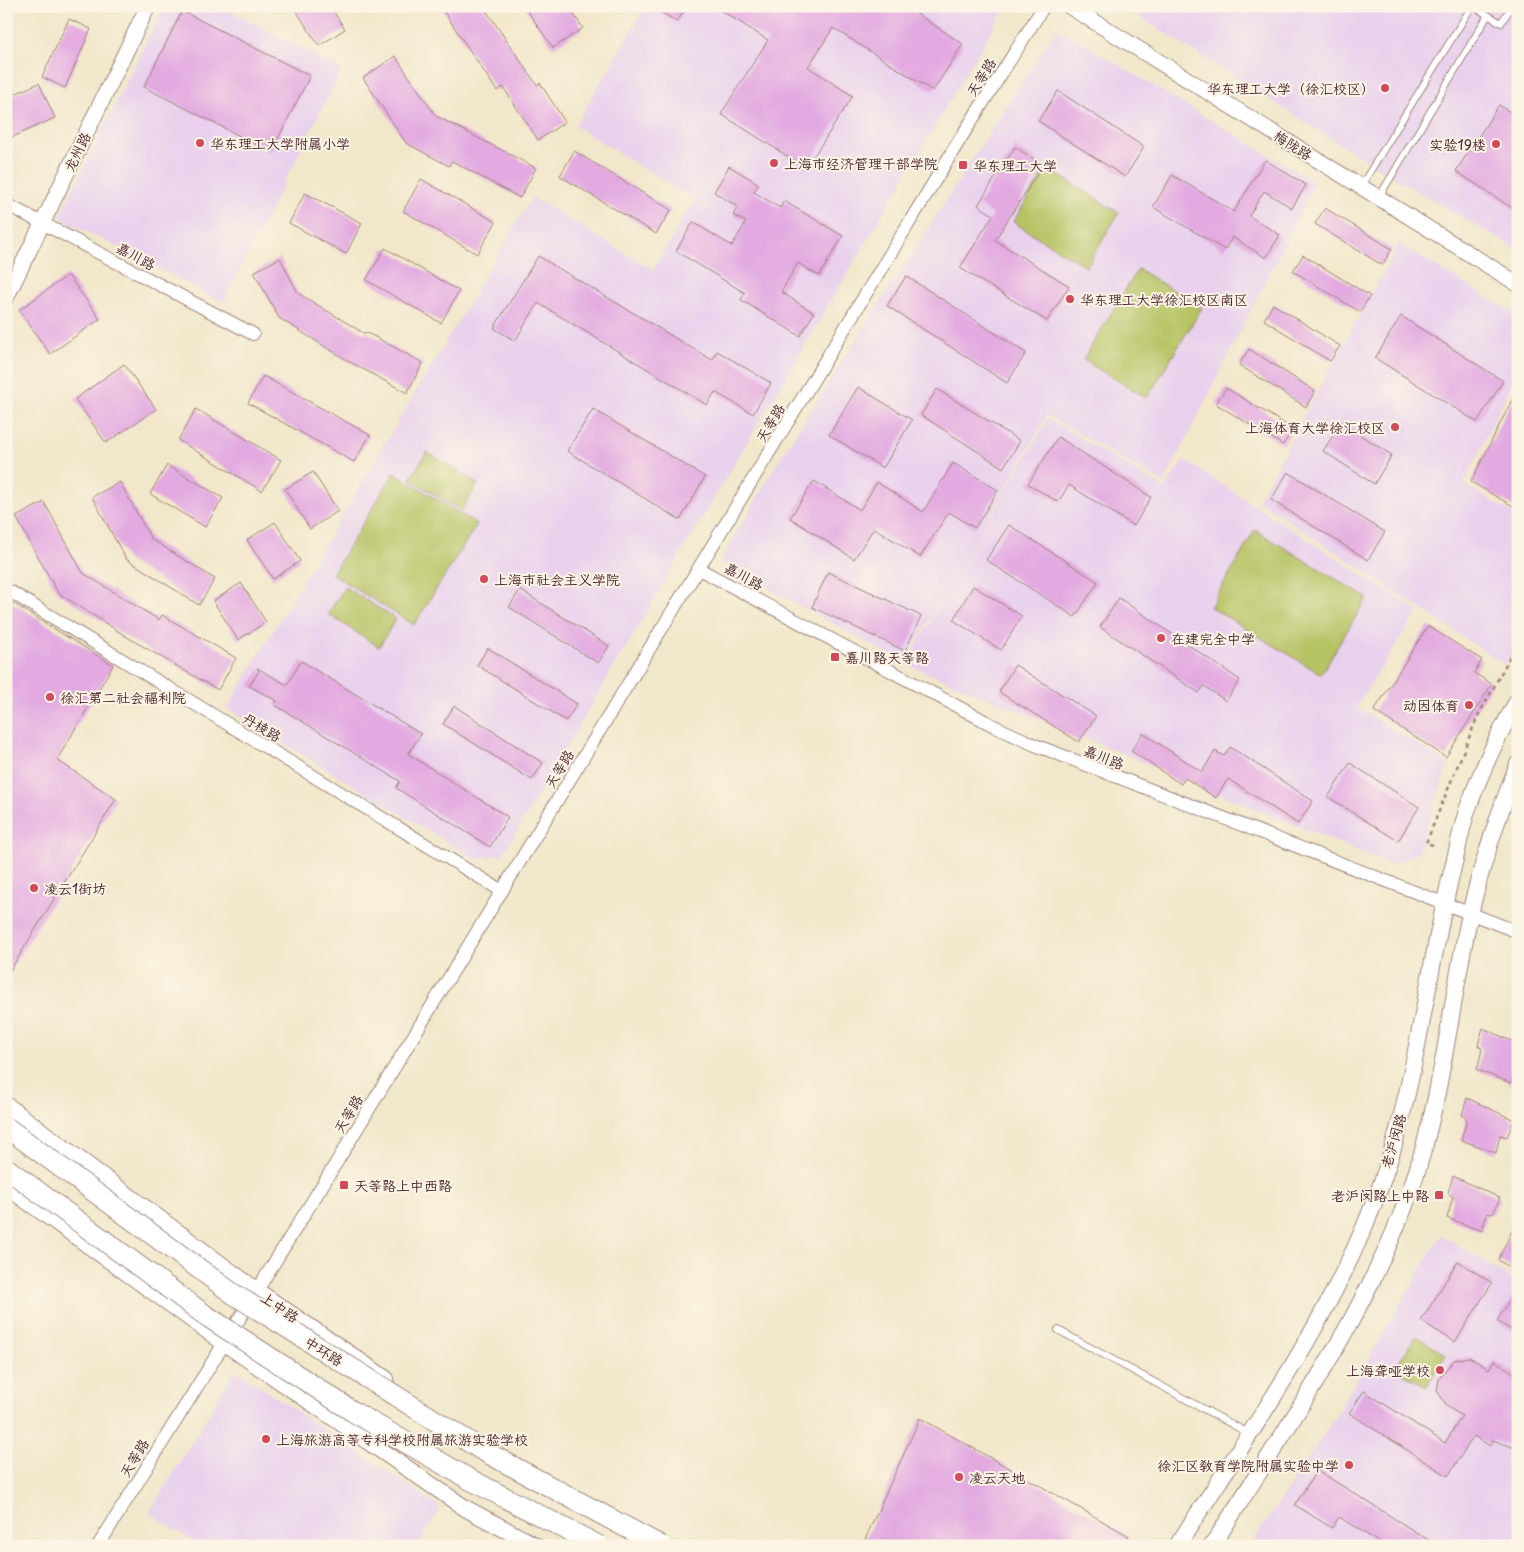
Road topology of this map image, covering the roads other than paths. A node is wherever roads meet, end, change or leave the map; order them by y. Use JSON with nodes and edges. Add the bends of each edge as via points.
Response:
{"nodes":[{"id":1,"x":148,"y":6,"type":"edge"},
{"id":2,"x":1044,"y":6,"type":"edge"},
{"id":3,"x":1069,"y":6,"type":"edge"},
{"id":4,"x":1472,"y":6,"type":"edge"},
{"id":5,"x":1512,"y":6,"type":"edge"},
{"id":6,"x":1488,"y":15,"type":"junction"},
{"id":7,"x":1360,"y":186,"type":"junction"},
{"id":8,"x":1378,"y":198,"type":"junction"},
{"id":9,"x":6,"y":204,"type":"edge"},
{"id":10,"x":42,"y":223,"type":"junction"},
{"id":11,"x":1518,"y":284,"type":"edge"},
{"id":12,"x":6,"y":298,"type":"edge"},
{"id":13,"x":252,"y":334,"type":"dead end"},
{"id":14,"x":699,"y":569,"type":"junction"},
{"id":15,"x":6,"y":589,"type":"edge"},
{"id":16,"x":1518,"y":700,"type":"edge"},
{"id":17,"x":1518,"y":764,"type":"edge"},
{"id":18,"x":502,"y":891,"type":"junction"},
{"id":19,"x":1444,"y":902,"type":"junction"},
{"id":20,"x":1471,"y":913,"type":"junction"},
{"id":21,"x":1518,"y":932,"type":"edge"},
{"id":22,"x":6,"y":1106,"type":"edge"},
{"id":23,"x":6,"y":1127,"type":"edge"},
{"id":24,"x":6,"y":1168,"type":"edge"},
{"id":25,"x":6,"y":1186,"type":"edge"},
{"id":26,"x":256,"y":1291,"type":"junction"},
{"id":27,"x":1058,"y":1330,"type":"dead end"},
{"id":28,"x":223,"y":1342,"type":"junction"},
{"id":29,"x":1249,"y":1434,"type":"junction"},
{"id":30,"x":98,"y":1546,"type":"edge"},
{"id":31,"x":536,"y":1546,"type":"edge"},
{"id":32,"x":599,"y":1546,"type":"edge"},
{"id":33,"x":661,"y":1546,"type":"edge"},
{"id":34,"x":672,"y":1546,"type":"edge"},
{"id":35,"x":1177,"y":1546,"type":"edge"},
{"id":36,"x":1212,"y":1546,"type":"edge"}],
"edges":[{"from":1,"to":10,"type":"street","name":"龙州路"},
{"from":2,"to":14,"type":"street","name":"天等路"},
{"from":3,"to":7,"type":"street","name":"梅陇路"},
{"from":4,"to":6,"type":"lane"},
{"from":4,"to":7,"type":"lane"},
{"from":5,"to":6,"type":"lane","via":[[1501,23]]},
{"from":6,"to":8,"type":"lane"},
{"from":7,"to":8,"type":"street","name":"梅陇路"},
{"from":8,"to":11,"type":"street","name":"梅陇路"},
{"from":9,"to":10,"type":"street","name":"嘉川路"},
{"from":10,"to":12,"type":"street","name":"龙州路"},
{"from":10,"to":13,"type":"street","name":"嘉川路"},
{"from":14,"to":18,"type":"street","name":"天等路"},
{"from":14,"to":19,"type":"street","name":"嘉川路","via":[[1035,745]]},
{"from":15,"to":18,"type":"street","name":"丹棱路"},
{"from":16,"to":19,"type":"main road","name":"老沪闵路","via":[[1468,805]]},
{"from":17,"to":20,"type":"main road","via":[[1498,817]]},
{"from":18,"to":26,"type":"street","name":"天等路"},
{"from":19,"to":20,"type":"street","name":"嘉川路"},
{"from":19,"to":29,"type":"main road","name":"老沪闵路","via":[[1410,1077],[1393,1147],[1371,1214],[1308,1343]]},
{"from":20,"to":21,"type":"street","name":"嘉川路"},
{"from":20,"to":36,"type":"main road","via":[[1439,1082],[1422,1155],[1410,1190],[1366,1293],[1330,1358]]},
{"from":22,"to":26,"type":"main road","name":"上中路"},
{"from":23,"to":33,"type":"highway","name":"中环路","bridge":true,"via":[[232,1293],[482,1450]]},
{"from":24,"to":32,"type":"highway","bridge":true,"via":[[205,1315],[352,1411],[469,1480]]},
{"from":25,"to":28,"type":"main road"},
{"from":26,"to":28,"type":"street","name":"天等路"},
{"from":26,"to":34,"type":"main road","name":"上中路","via":[[484,1444]]},
{"from":27,"to":29,"type":"lane"},
{"from":28,"to":30,"type":"street","name":"天等路"},
{"from":28,"to":31,"type":"main road","via":[[465,1508]]},
{"from":29,"to":35,"type":"main road","name":"老沪闵路"}]}
